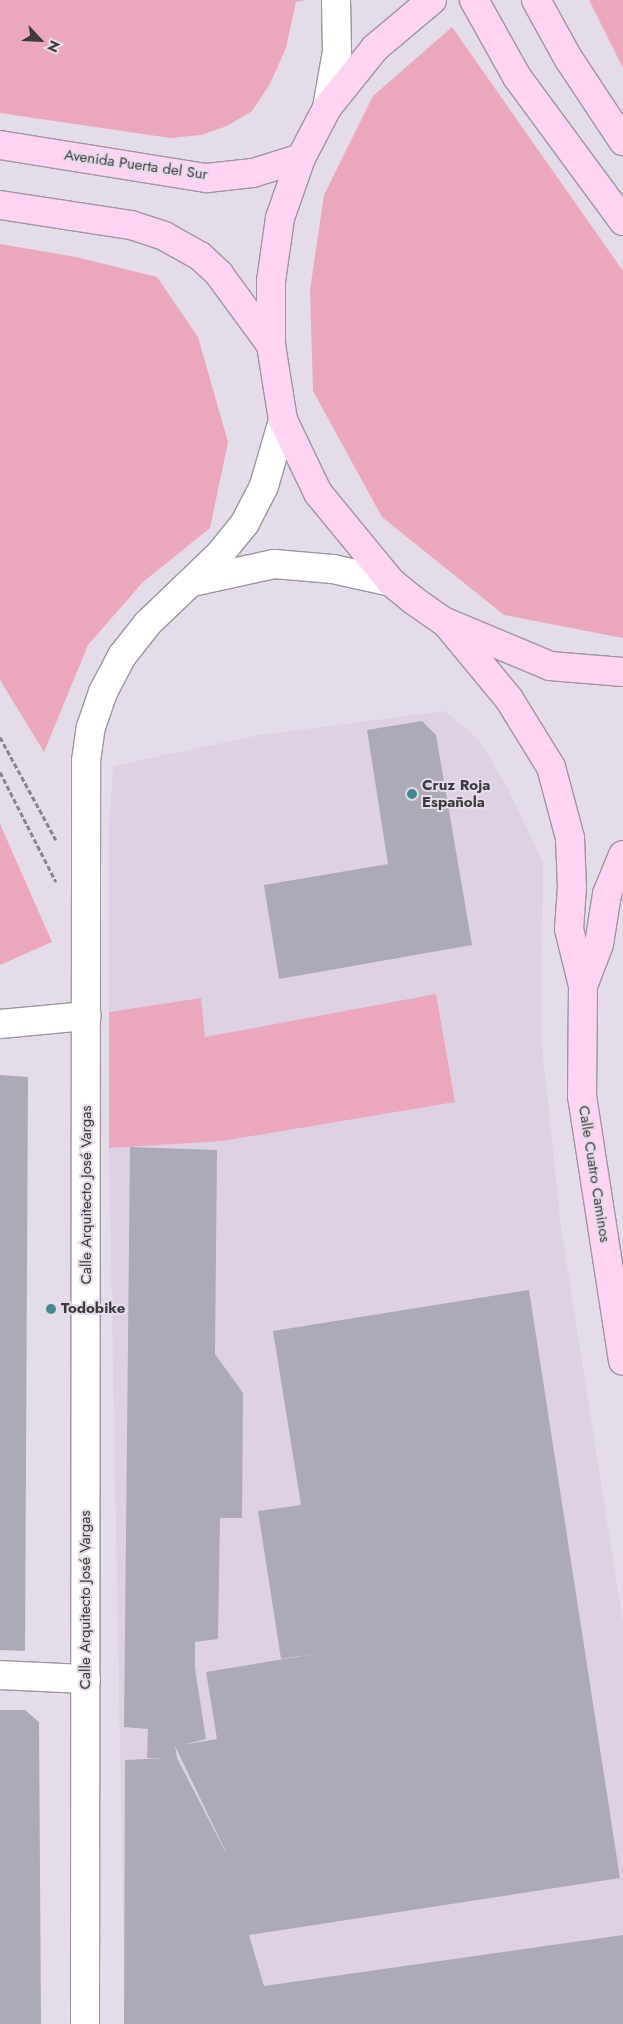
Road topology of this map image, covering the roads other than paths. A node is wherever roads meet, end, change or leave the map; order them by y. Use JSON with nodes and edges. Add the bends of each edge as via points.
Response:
{"nodes":[{"id":1,"x":336,"y":0,"type":"edge"},
{"id":2,"x":432,"y":0,"type":"edge"},
{"id":3,"x":474,"y":0,"type":"edge"},
{"id":4,"x":536,"y":0,"type":"edge"},
{"id":5,"x":327,"y":108,"type":"junction"},
{"id":6,"x":623,"y":141,"type":"edge"},
{"id":7,"x":0,"y":145,"type":"edge"},
{"id":8,"x":301,"y":158,"type":"junction"},
{"id":9,"x":0,"y":205,"type":"edge"},
{"id":10,"x":623,"y":221,"type":"edge"},
{"id":11,"x":272,"y":345,"type":"junction"},
{"id":12,"x":283,"y":420,"type":"junction"},
{"id":13,"x":192,"y":582,"type":"junction"},
{"id":14,"x":391,"y":582,"type":"junction"},
{"id":15,"x":445,"y":622,"type":"junction"},
{"id":16,"x":623,"y":672,"type":"edge"},
{"id":17,"x":623,"y":855,"type":"edge"},
{"id":18,"x":583,"y":986,"type":"junction"},
{"id":19,"x":87,"y":1016,"type":"junction"},
{"id":20,"x":0,"y":1024,"type":"edge"},
{"id":21,"x":623,"y":1361,"type":"edge"},
{"id":22,"x":0,"y":1675,"type":"edge"},
{"id":23,"x":86,"y":1679,"type":"junction"},
{"id":24,"x":85,"y":2024,"type":"edge"}],
"edges":[{"from":1,"to":5,"type":"street","via":[[337,50]]},
{"from":2,"to":5,"type":"main road","via":[[375,48]]},
{"from":3,"to":10,"type":"main road","via":[[518,77]]},
{"from":4,"to":6,"type":"main road","via":[[568,58]]},
{"from":5,"to":8,"type":"main road"},
{"from":7,"to":8,"type":"main road","name":"Avenida Puerta del Sur","via":[[207,178],[253,173]]},
{"from":8,"to":11,"type":"main road","via":[[280,218],[271,281]]},
{"from":9,"to":11,"type":"main road","via":[[131,225],[164,236],[200,256],[219,274]]},
{"from":11,"to":12,"type":"main road"},
{"from":12,"to":13,"type":"street","name":"Calle Arquitecto José Vargas","via":[[264,486],[245,523]]},
{"from":12,"to":14,"type":"main road","via":[[318,493]]},
{"from":13,"to":14,"type":"street","via":[[274,564],[333,569]]},
{"from":13,"to":19,"type":"street","name":"Calle Arquitecto José Vargas","via":[[148,623],[122,656],[103,692],[91,727],[86,761],[84,846]]},
{"from":14,"to":15,"type":"main road"},
{"from":15,"to":16,"type":"main road","via":[[550,666]]},
{"from":15,"to":18,"type":"main road","name":"Calle Cuatro Caminos","via":[[510,699],[551,767],[570,838],[572,887],[569,929]]},
{"from":17,"to":18,"type":"main road","name":"Calle Cuatro Caminos","via":[[607,894],[599,944]]},
{"from":18,"to":21,"type":"main road","name":"Calle Cuatro Caminos","via":[[582,1096]]},
{"from":19,"to":20,"type":"street"},
{"from":19,"to":23,"type":"street","name":"Calle Arquitecto José Vargas"},
{"from":22,"to":23,"type":"street"},
{"from":23,"to":24,"type":"street","name":"Calle Arquitecto José Vargas"}]}
